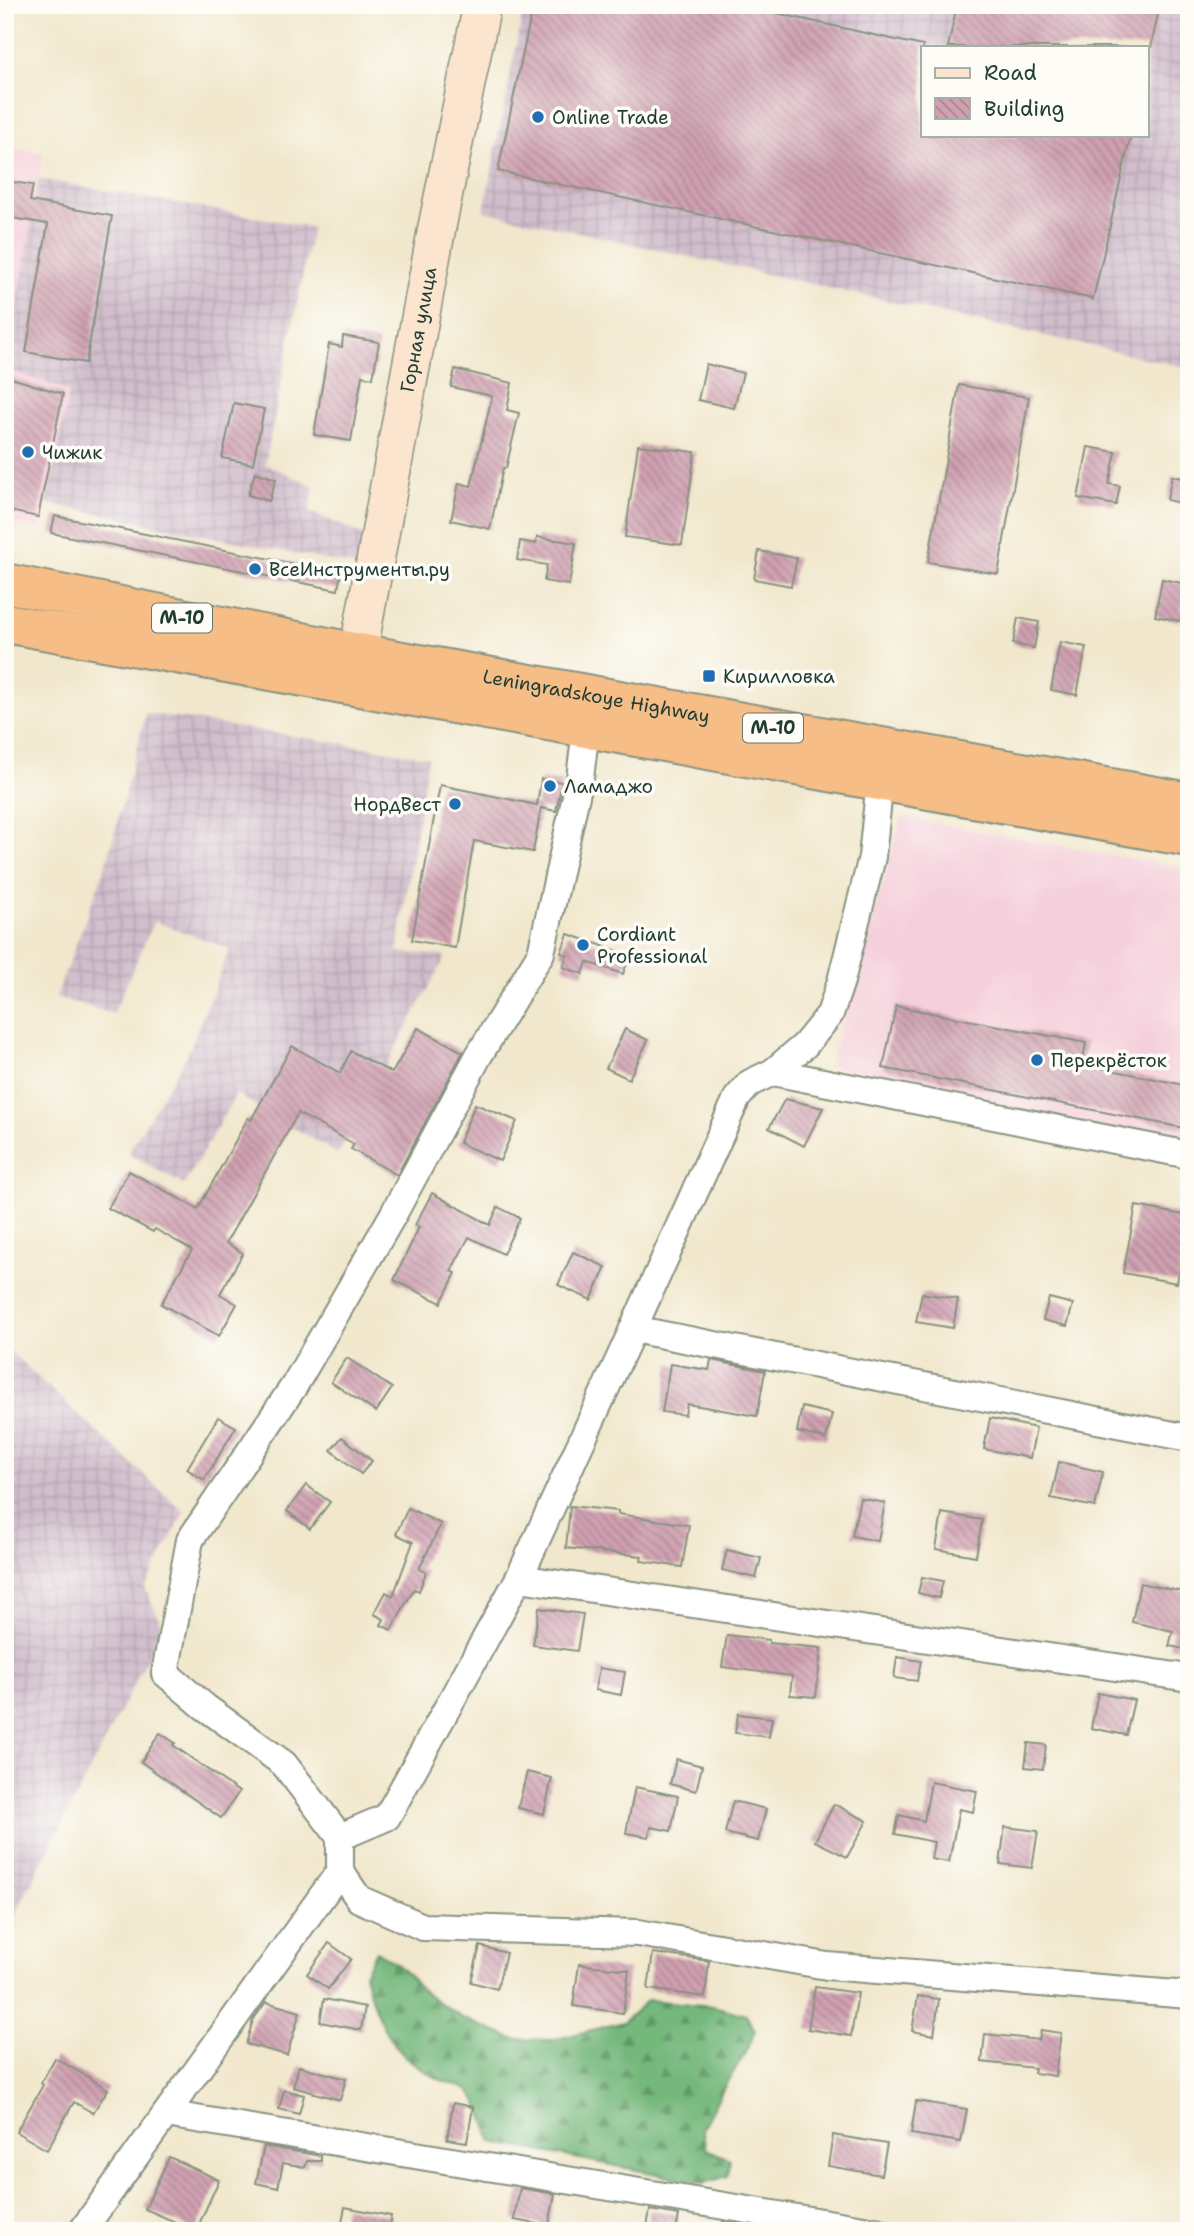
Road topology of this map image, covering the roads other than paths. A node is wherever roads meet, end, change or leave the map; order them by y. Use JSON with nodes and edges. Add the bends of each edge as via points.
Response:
{"nodes":[{"id":1,"x":482,"y":5,"type":"edge"},
{"id":2,"x":5,"y":583,"type":"edge"},
{"id":3,"x":5,"y":623,"type":"edge"},
{"id":4,"x":358,"y":653,"type":"junction"},
{"id":5,"x":586,"y":729,"type":"junction"},
{"id":6,"x":880,"y":780,"type":"junction"},
{"id":7,"x":1189,"y":802,"type":"edge"},
{"id":8,"x":1189,"y":837,"type":"edge"},
{"id":9,"x":774,"y":1072,"type":"junction"},
{"id":10,"x":1189,"y":1155,"type":"edge"},
{"id":11,"x":633,"y":1329,"type":"junction"},
{"id":12,"x":1189,"y":1438,"type":"edge"},
{"id":13,"x":519,"y":1578,"type":"junction"},
{"id":14,"x":1189,"y":1678,"type":"edge"},
{"id":15,"x":340,"y":1837,"type":"junction"},
{"id":16,"x":340,"y":1871,"type":"junction"},
{"id":17,"x":1189,"y":1995,"type":"edge"},
{"id":18,"x":166,"y":2114,"type":"junction"},
{"id":19,"x":82,"y":2231,"type":"edge"},
{"id":20,"x":876,"y":2231,"type":"edge"}],
"edges":[{"from":1,"to":4,"type":"street","name":"Горная улица"},
{"from":2,"to":4,"type":"highway","name":"Leningradskoye Highway","number":"М-10"},
{"from":3,"to":5,"type":"highway","name":"Leningradskoye Highway","number":"М-10"},
{"from":4,"to":7,"type":"highway","name":"Leningradskoye Highway","number":"М-10"},
{"from":5,"to":6,"type":"highway","name":"Leningradskoye Highway","number":"М-10"},
{"from":5,"to":15,"type":"street","via":[[580,778],[541,953],[294,1387],[190,1540],[165,1672],[284,1764]]},
{"from":6,"to":8,"type":"highway","name":"Leningradskoye Highway","number":"М-10"},
{"from":6,"to":9,"type":"street","via":[[872,857],[830,1014],[805,1045]]},
{"from":9,"to":10,"type":"street"},
{"from":9,"to":11,"type":"street","via":[[750,1083],[737,1098]]},
{"from":11,"to":12,"type":"street"},
{"from":11,"to":13,"type":"street"},
{"from":13,"to":14,"type":"street"},
{"from":13,"to":15,"type":"street","via":[[387,1817]]},
{"from":15,"to":16,"type":"street"},
{"from":16,"to":17,"type":"street","via":[[359,1899],[423,1927],[638,1933],[827,1966]]},
{"from":16,"to":18,"type":"street"},
{"from":18,"to":19,"type":"street"},
{"from":18,"to":20,"type":"street"}]}
